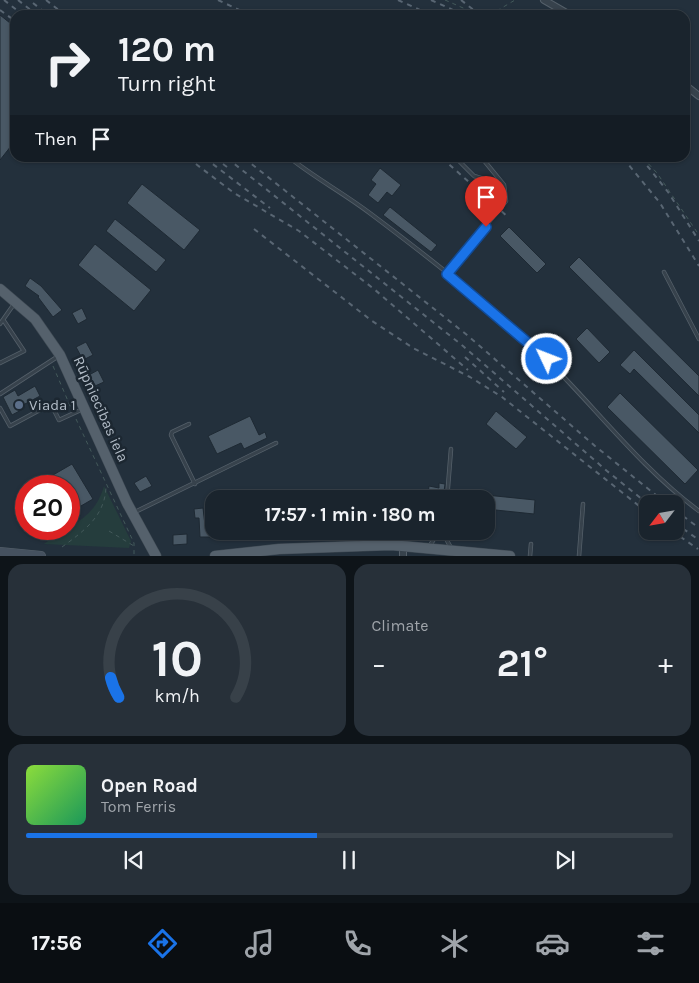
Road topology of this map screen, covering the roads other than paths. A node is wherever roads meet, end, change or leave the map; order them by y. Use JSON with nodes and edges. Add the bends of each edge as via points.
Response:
{"nodes":[{"id":1,"x":544,"y":0,"type":"edge"},
{"id":2,"x":561,"y":10,"type":"edge"},
{"id":3,"x":296,"y":162,"type":"edge"},
{"id":4,"x":460,"y":162,"type":"edge"},
{"id":5,"x":485,"y":162,"type":"edge"},
{"id":6,"x":504,"y":185,"type":"junction"},
{"id":7,"x":664,"y":272,"type":"dead end"},
{"id":8,"x":447,"y":274,"type":"junction"},
{"id":9,"x":0,"y":289,"type":"edge"},
{"id":10,"x":16,"y":302,"type":"junction"},
{"id":11,"x":4,"y":321,"type":"junction"},
{"id":12,"x":0,"y":324,"type":"edge"},
{"id":13,"x":699,"y":339,"type":"edge"},
{"id":14,"x":56,"y":358,"type":"junction"},
{"id":15,"x":0,"y":363,"type":"edge"},
{"id":16,"x":0,"y":394,"type":"edge"},
{"id":17,"x":0,"y":408,"type":"edge"},
{"id":18,"x":84,"y":408,"type":"junction"},
{"id":19,"x":188,"y":424,"type":"dead end"},
{"id":20,"x":276,"y":443,"type":"dead end"},
{"id":21,"x":451,"y":449,"type":"dead end"},
{"id":22,"x":195,"y":484,"type":"junction"},
{"id":23,"x":448,"y":490,"type":"edge"},
{"id":24,"x":583,"y":504,"type":"dead end"},
{"id":25,"x":699,"y":511,"type":"edge"},
{"id":26,"x":132,"y":513,"type":"junction"},
{"id":27,"x":359,"y":540,"type":"edge"},
{"id":28,"x":435,"y":540,"type":"edge"},
{"id":29,"x":447,"y":540,"type":"edge"},
{"id":30,"x":531,"y":544,"type":"dead end"},
{"id":31,"x":359,"y":546,"type":"junction"},
{"id":32,"x":429,"y":548,"type":"junction"},
{"id":33,"x":453,"y":550,"type":"junction"},
{"id":34,"x":403,"y":551,"type":"edge"},
{"id":35,"x":0,"y":552,"type":"edge"},
{"id":36,"x":279,"y":552,"type":"edge"},
{"id":37,"x":41,"y":556,"type":"edge"},
{"id":38,"x":156,"y":556,"type":"edge"},
{"id":39,"x":214,"y":556,"type":"edge"},
{"id":40,"x":510,"y":556,"type":"edge"},
{"id":41,"x":530,"y":556,"type":"edge"},
{"id":42,"x":579,"y":556,"type":"edge"}],
"edges":[{"from":1,"to":2,"type":"street"},
{"from":3,"to":8,"type":"lane","via":[[371,214]]},
{"from":4,"to":6,"type":"lane","via":[[474,176]]},
{"from":5,"to":6,"type":"lane"},
{"from":6,"to":8,"type":"lane","via":[[504,206]]},
{"from":7,"to":13,"type":"lane"},
{"from":8,"to":25,"type":"lane","via":[[534,347],[621,439]]},
{"from":9,"to":10,"type":"main road","name":"Rūpniecības iela"},
{"from":10,"to":11,"type":"lane"},
{"from":10,"to":14,"type":"main road","name":"Rūpniecības iela","via":[[35,319]]},
{"from":11,"to":12,"type":"lane"},
{"from":11,"to":15,"type":"lane","via":[[24,351]]},
{"from":14,"to":16,"type":"lane"},
{"from":14,"to":18,"type":"main road","name":"Rūpniecības iela"},
{"from":17,"to":18,"type":"lane","via":[[10,426],[51,404],[59,420]]},
{"from":18,"to":26,"type":"main road","name":"Rūpniecības iela"},
{"from":19,"to":22,"type":"lane","via":[[171,435]]},
{"from":20,"to":22,"type":"lane"},
{"from":21,"to":23,"type":"lane"},
{"from":22,"to":26,"type":"lane"},
{"from":24,"to":42,"type":"lane"},
{"from":26,"to":38,"type":"main road","name":"Rūpniecības iela"},
{"from":27,"to":31,"type":"lane"},
{"from":28,"to":32,"type":"lane"},
{"from":29,"to":33,"type":"lane"},
{"from":30,"to":41,"type":"lane"},
{"from":31,"to":34,"type":"main road"},
{"from":31,"to":36,"type":"main road"},
{"from":32,"to":33,"type":"main road"},
{"from":32,"to":34,"type":"main road"},
{"from":33,"to":40,"type":"main road"},
{"from":35,"to":37,"type":"main road"},
{"from":36,"to":39,"type":"main road"}]}
